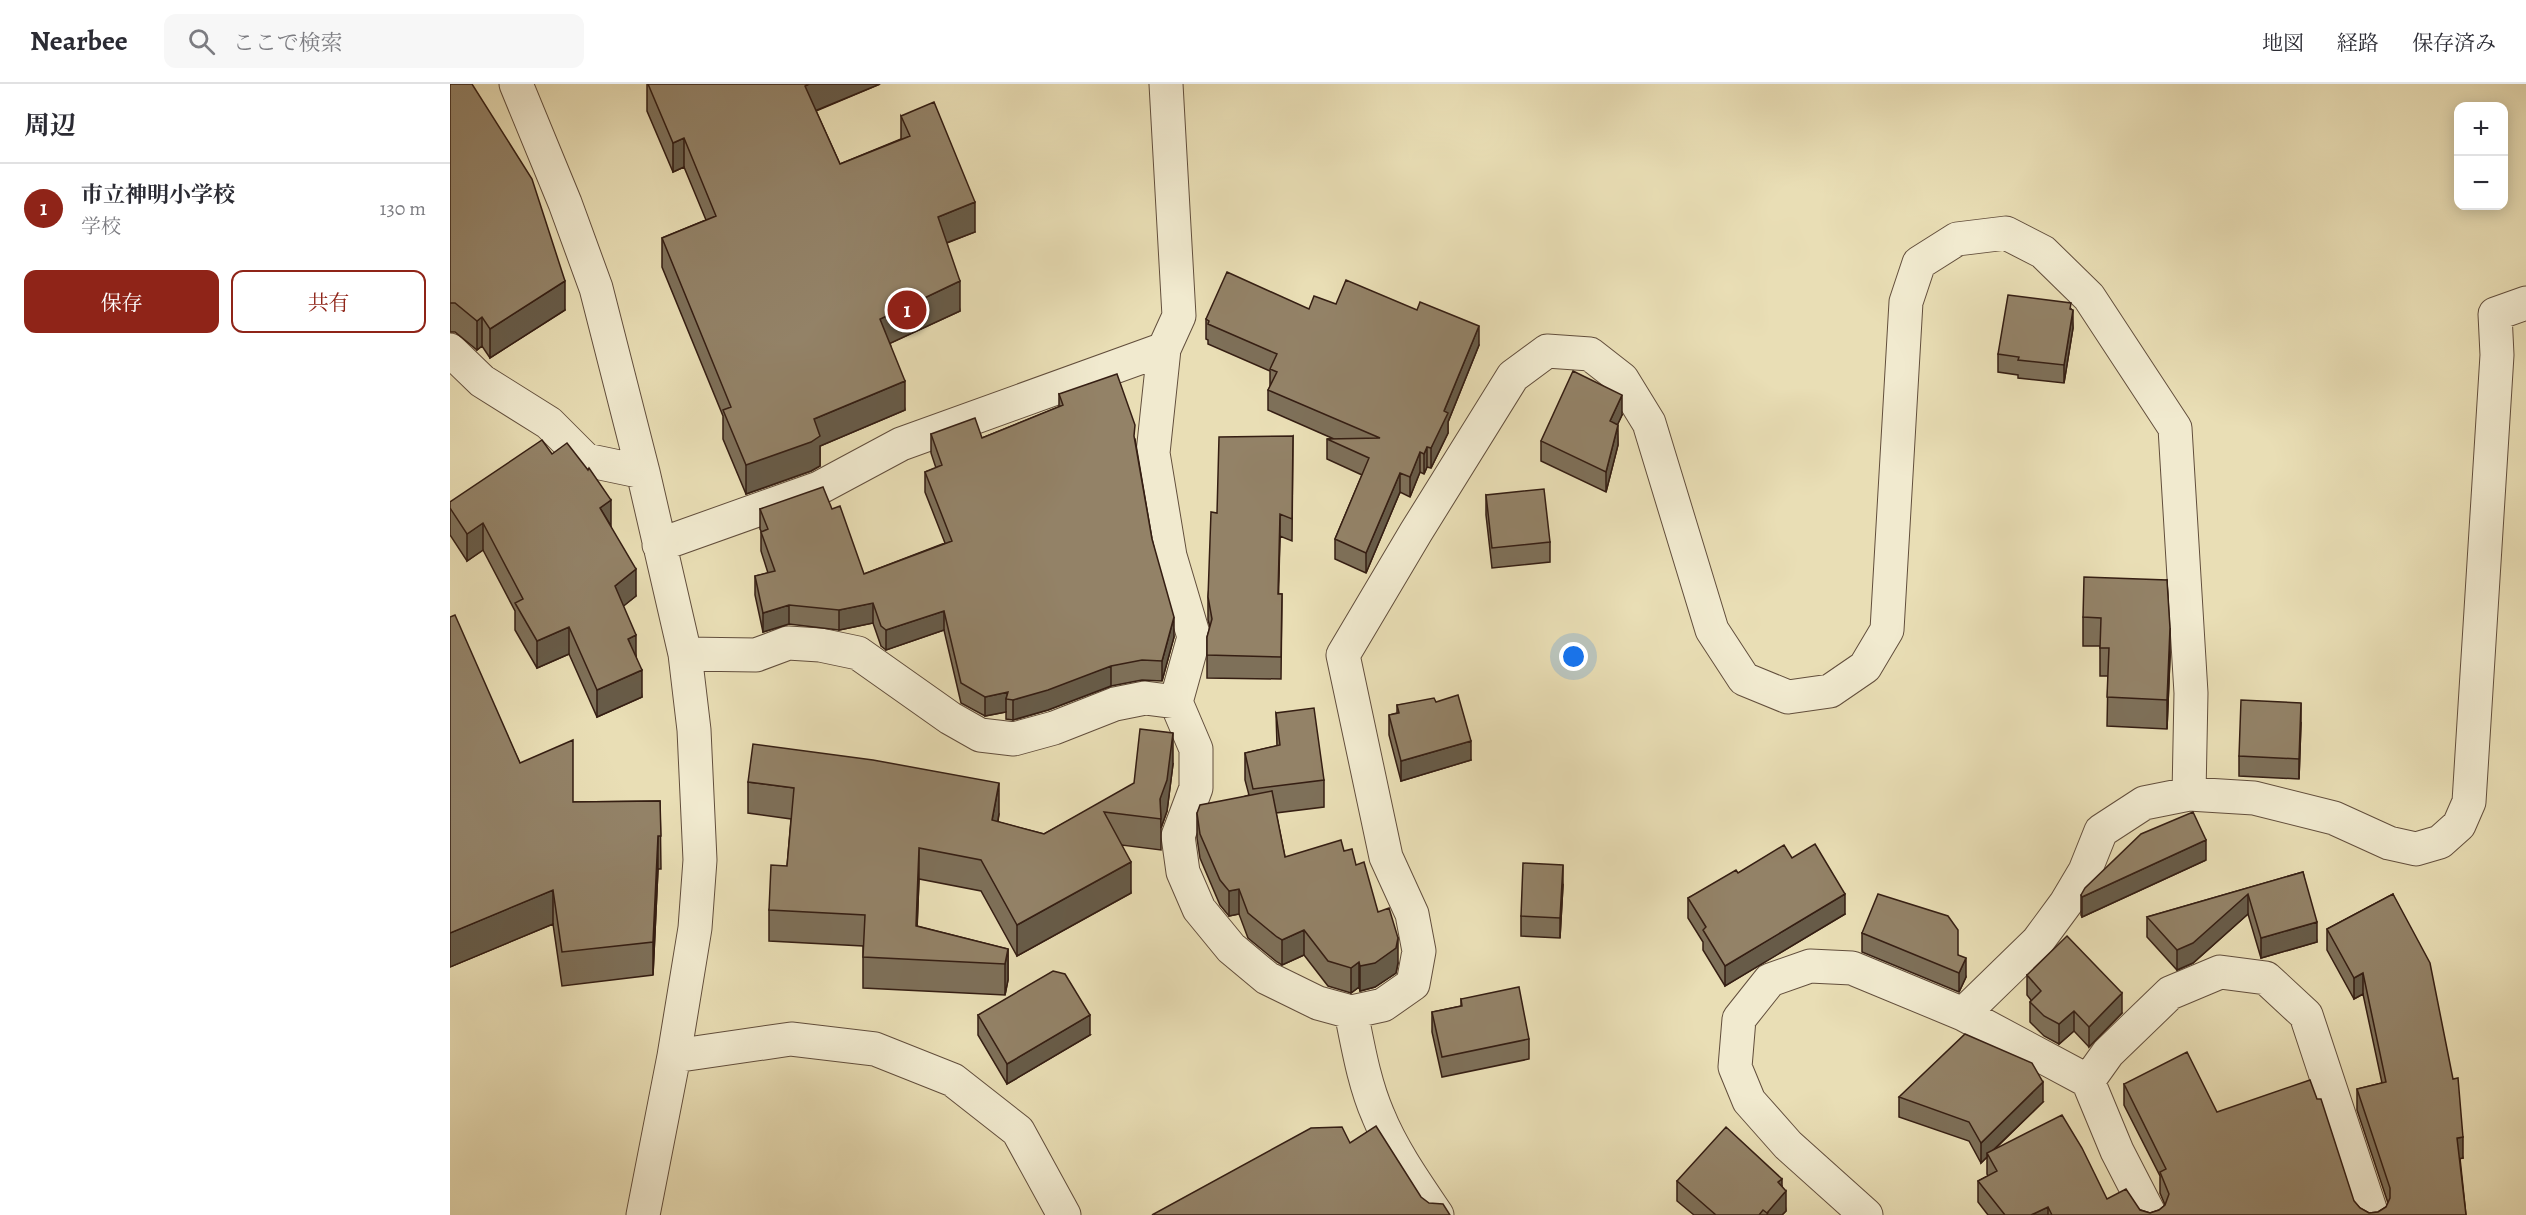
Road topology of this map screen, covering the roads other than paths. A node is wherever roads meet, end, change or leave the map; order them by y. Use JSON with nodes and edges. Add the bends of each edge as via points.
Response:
{"nodes":[{"id":1,"x":516,"y":84,"type":"edge"},
{"id":2,"x":1166,"y":84,"type":"edge"},
{"id":3,"x":2526,"y":303,"type":"edge"},
{"id":4,"x":450,"y":350,"type":"edge"},
{"id":5,"x":1164,"y":350,"type":"junction"},
{"id":6,"x":643,"y":472,"type":"junction"},
{"id":7,"x":659,"y":545,"type":"junction"},
{"id":8,"x":685,"y":654,"type":"junction"},
{"id":9,"x":1176,"y":702,"type":"junction"},
{"id":10,"x":2189,"y":795,"type":"junction"},
{"id":11,"x":1351,"y":1012,"type":"junction"},
{"id":12,"x":1963,"y":1014,"type":"junction"},
{"id":13,"x":674,"y":1056,"type":"junction"},
{"id":14,"x":2088,"y":1081,"type":"junction"},
{"id":15,"x":643,"y":1215,"type":"edge"},
{"id":16,"x":1064,"y":1215,"type":"edge"},
{"id":17,"x":1437,"y":1215,"type":"edge"},
{"id":18,"x":1866,"y":1215,"type":"edge"},
{"id":19,"x":2150,"y":1215,"type":"edge"},
{"id":20,"x":2372,"y":1215,"type":"edge"}],
"edges":[{"from":1,"to":6,"type":"street","via":[[596,288]]},
{"from":2,"to":5,"type":"street","via":[[1179,316]]},
{"from":3,"to":10,"type":"street","via":[[2495,314],[2498,355],[2469,802],[2459,825],[2440,842],[2416,849],[2389,843],[2334,818],[2254,798]]},
{"from":4,"to":6,"type":"street","via":[[482,381],[549,423],[586,460]]},
{"from":5,"to":7,"type":"street","via":[[901,444],[819,488]]},
{"from":5,"to":9,"type":"street","via":[[1153,453],[1170,556],[1194,638]]},
{"from":6,"to":7,"type":"street"},
{"from":7,"to":8,"type":"street"},
{"from":8,"to":9,"type":"street","via":[[756,655],[788,643],[858,653],[980,735],[1014,739],[1115,704],[1145,698]]},
{"from":8,"to":13,"type":"street","via":[[694,730],[700,860],[695,928]]},
{"from":9,"to":11,"type":"street","via":[[1196,749],[1196,788],[1178,836],[1184,872],[1198,909],[1231,948],[1267,978],[1318,1003]]},
{"from":10,"to":11,"type":"street","via":[[2191,693],[2175,428],[2089,297],[2043,252],[2006,233],[1957,239],[1919,263],[1906,302],[1887,630],[1865,667],[1830,691],[1788,697],[1744,679],[1712,630],[1649,423],[1622,379],[1590,354],[1547,351],[1513,376],[1343,655],[1386,857],[1412,914],[1419,951],[1413,984],[1383,1005]]},
{"from":10,"to":12,"type":"street","via":[[2144,803],[2102,831],[2085,871],[2038,941]]},
{"from":11,"to":17,"type":"street","via":[[1377,1115]]},
{"from":12,"to":14,"type":"street"},
{"from":12,"to":18,"type":"street","via":[[1852,968],[1810,966],[1770,980],[1739,1019],[1735,1067],[1749,1101],[1788,1145]]},
{"from":13,"to":15,"type":"street"},
{"from":13,"to":16,"type":"street","via":[[791,1039],[875,1049],[953,1080],[1018,1131]]},
{"from":14,"to":19,"type":"street"},
{"from":14,"to":20,"type":"street","via":[[2108,1053],[2170,993],[2220,972],[2266,978],[2306,1015]]}]}
